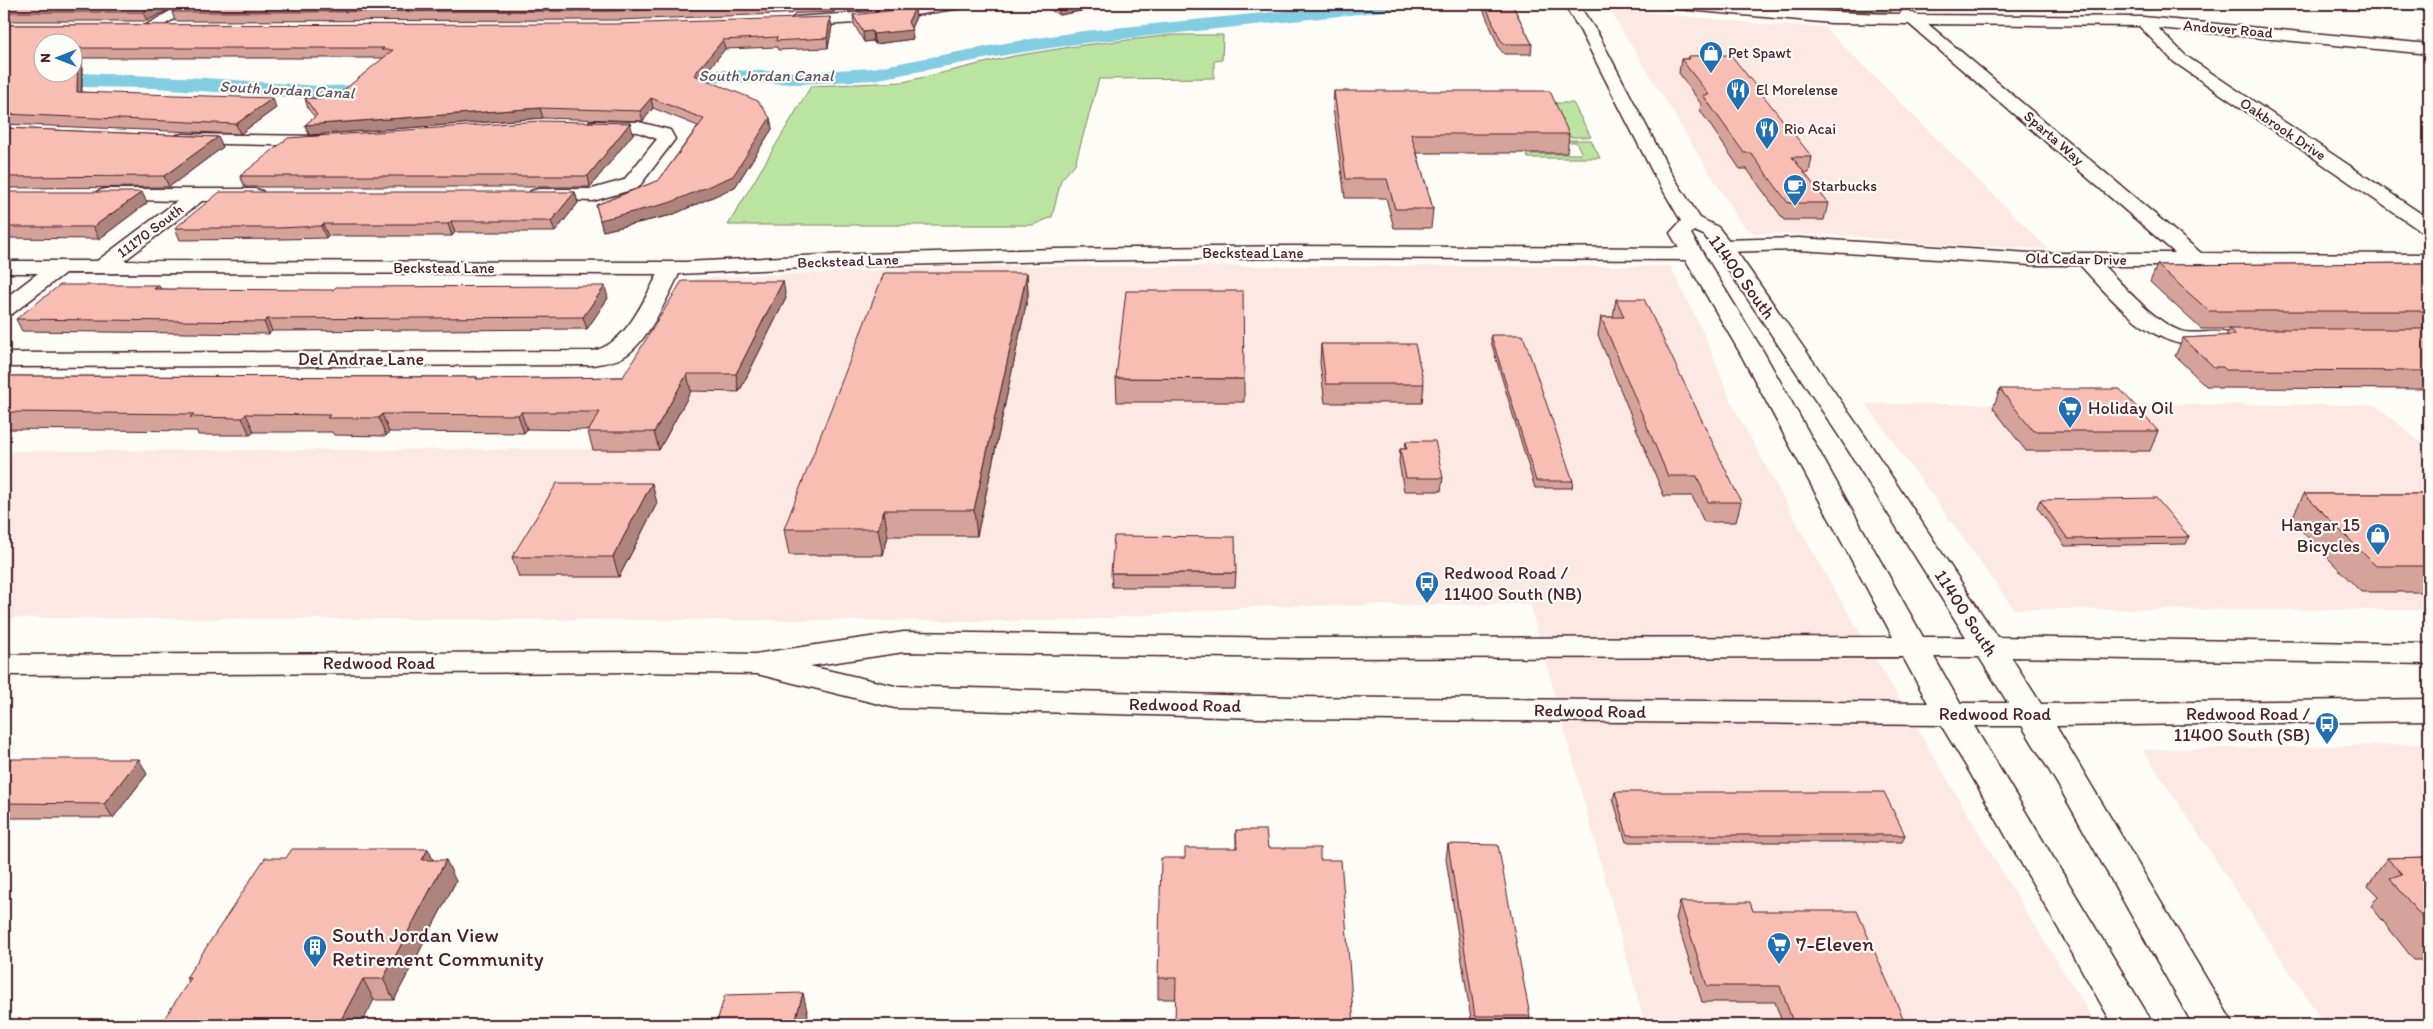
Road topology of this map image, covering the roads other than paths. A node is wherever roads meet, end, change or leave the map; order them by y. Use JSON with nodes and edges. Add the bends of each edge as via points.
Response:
{"nodes":[{"id":1,"x":192,"y":4,"type":"edge"},
{"id":2,"x":961,"y":4,"type":"edge"},
{"id":3,"x":1571,"y":4,"type":"edge"},
{"id":4,"x":1667,"y":4,"type":"edge"},
{"id":5,"x":1894,"y":4,"type":"edge"},
{"id":6,"x":1911,"y":18,"type":"junction"},
{"id":7,"x":775,"y":22,"type":"edge"},
{"id":8,"x":2143,"y":22,"type":"junction"},
{"id":9,"x":129,"y":28,"type":"edge"},
{"id":10,"x":149,"y":28,"type":"junction"},
{"id":11,"x":175,"y":29,"type":"edge"},
{"id":12,"x":2429,"y":50,"type":"edge"},
{"id":13,"x":582,"y":126,"type":"edge"},
{"id":14,"x":168,"y":138,"type":"edge"},
{"id":15,"x":342,"y":140,"type":"edge"},
{"id":16,"x":91,"y":195,"type":"edge"},
{"id":17,"x":197,"y":195,"type":"junction"},
{"id":18,"x":276,"y":195,"type":"edge"},
{"id":19,"x":524,"y":195,"type":"edge"},
{"id":20,"x":1692,"y":222,"type":"junction"},
{"id":21,"x":2429,"y":228,"type":"edge"},
{"id":22,"x":1722,"y":246,"type":"junction"},
{"id":23,"x":1693,"y":254,"type":"junction"},
{"id":24,"x":2196,"y":259,"type":"junction"},
{"id":25,"x":2086,"y":260,"type":"junction"},
{"id":26,"x":2429,"y":260,"type":"edge"},
{"id":27,"x":4,"y":267,"type":"edge"},
{"id":28,"x":60,"y":268,"type":"junction"},
{"id":29,"x":102,"y":268,"type":"junction"},
{"id":30,"x":672,"y":268,"type":"junction"},
{"id":31,"x":4,"y":309,"type":"edge"},
{"id":32,"x":2240,"y":338,"type":"edge"},
{"id":33,"x":4,"y":360,"type":"edge"},
{"id":34,"x":1988,"y":647,"type":"junction"},
{"id":35,"x":1913,"y":648,"type":"junction"},
{"id":36,"x":2429,"y":654,"type":"edge"},
{"id":37,"x":755,"y":664,"type":"junction"},
{"id":38,"x":4,"y":665,"type":"edge"},
{"id":39,"x":2429,"y":710,"type":"edge"},
{"id":40,"x":1950,"y":714,"type":"junction"},
{"id":41,"x":2032,"y":715,"type":"junction"},
{"id":42,"x":2134,"y":1025,"type":"edge"},
{"id":43,"x":2214,"y":1025,"type":"edge"}],
"edges":[{"from":1,"to":10,"type":"street"},
{"from":2,"to":7,"type":"street","via":[[870,17]]},
{"from":3,"to":20,"type":"street","name":"11400 South"},
{"from":4,"to":6,"type":"street","name":"Andover Road","via":[[1798,16]]},
{"from":5,"to":6,"type":"street","name":"Sparta Way"},
{"from":6,"to":8,"type":"street","name":"Andover Road"},
{"from":6,"to":24,"type":"street","name":"Sparta Way"},
{"from":8,"to":12,"type":"street","name":"Andover Road"},
{"from":8,"to":21,"type":"street","name":"Oakbrook Drive","via":[[2180,59]]},
{"from":9,"to":10,"type":"street"},
{"from":10,"to":11,"type":"street"},
{"from":13,"to":19,"type":"street","via":[[639,127],[664,134],[666,139],[631,184],[616,190],[593,195]]},
{"from":14,"to":15,"type":"street"},
{"from":16,"to":17,"type":"street"},
{"from":17,"to":18,"type":"street"},
{"from":17,"to":29,"type":"street","name":"11170 South"},
{"from":20,"to":22,"type":"street","name":"11400 South","via":[[1711,231]]},
{"from":20,"to":23,"type":"street","name":"11400 South","via":[[1680,233]]},
{"from":22,"to":25,"type":"street","name":"Old Cedar Drive","via":[[1800,244]]},
{"from":22,"to":34,"type":"street","name":"11400 South","via":[[1852,436]]},
{"from":23,"to":30,"type":"street","name":"Beckstead Lane","via":[[1289,252],[1056,255]]},
{"from":23,"to":35,"type":"street","name":"11400 South","via":[[1751,350]]},
{"from":24,"to":25,"type":"street","name":"Old Cedar Drive"},
{"from":24,"to":26,"type":"street","name":"Old Cedar Drive"},
{"from":25,"to":32,"type":"street","via":[[2161,330],[2180,338]]},
{"from":27,"to":28,"type":"street","name":"Beckstead Lane"},
{"from":28,"to":29,"type":"street","name":"Beckstead Lane"},
{"from":28,"to":31,"type":"street"},
{"from":29,"to":30,"type":"street","name":"Beckstead Lane"},
{"from":30,"to":33,"type":"street","name":"Del Andrae Lane","via":[[644,318],[620,348],[593,358]]},
{"from":34,"to":35,"type":"street","name":"Redwood Road"},
{"from":34,"to":36,"type":"street","name":"Redwood Road"},
{"from":34,"to":41,"type":"street","name":"11400 South"},
{"from":35,"to":37,"type":"street","name":"Redwood Road","via":[[1299,648],[904,642]]},
{"from":35,"to":40,"type":"street","name":"11400 South"},
{"from":37,"to":38,"type":"street","name":"Redwood Road"},
{"from":37,"to":40,"type":"street","name":"Redwood Road","via":[[895,697],[1292,708]]},
{"from":39,"to":41,"type":"street","name":"Redwood Road"},
{"from":40,"to":41,"type":"street","name":"Redwood Road"},
{"from":40,"to":42,"type":"street","name":"11400 South"},
{"from":41,"to":43,"type":"street","name":"11400 South"}]}
